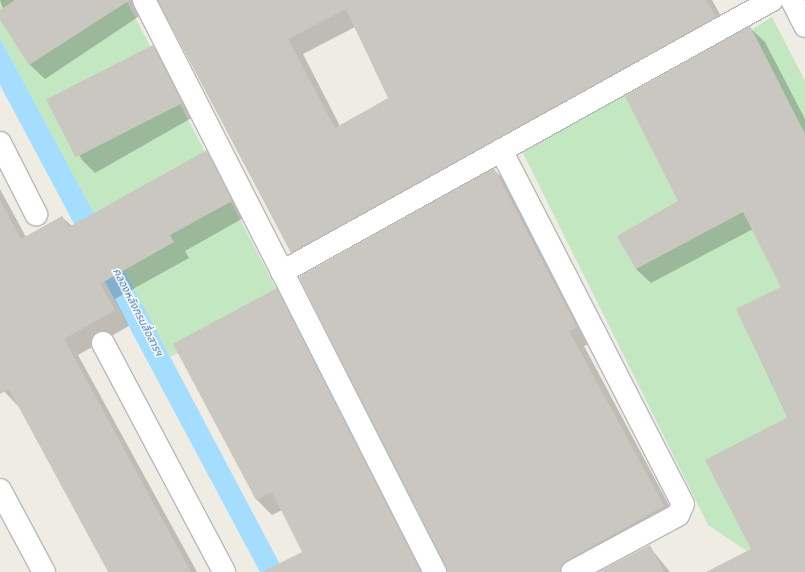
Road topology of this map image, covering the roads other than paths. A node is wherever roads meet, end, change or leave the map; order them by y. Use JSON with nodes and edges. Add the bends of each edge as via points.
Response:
{"nodes":[{"id":1,"x":144,"y":0,"type":"edge"},
{"id":2,"x":772,"y":0,"type":"edge"},
{"id":3,"x":792,"y":0,"type":"edge"},
{"id":4,"x":805,"y":26,"type":"edge"},
{"id":5,"x":0,"y":143,"type":"edge"},
{"id":6,"x":501,"y":150,"type":"junction"},
{"id":7,"x":36,"y":214,"type":"dead end"},
{"id":8,"x":282,"y":272,"type":"junction"},
{"id":9,"x":103,"y":343,"type":"dead end"},
{"id":10,"x":0,"y":490,"type":"edge"},
{"id":11,"x":44,"y":572,"type":"edge"},
{"id":12,"x":224,"y":572,"type":"edge"},
{"id":13,"x":435,"y":572,"type":"edge"},
{"id":14,"x":572,"y":572,"type":"edge"}],
"edges":[{"from":1,"to":8,"type":"street"},
{"from":2,"to":6,"type":"street"},
{"from":3,"to":4,"type":"street"},
{"from":5,"to":7,"type":"street"},
{"from":6,"to":8,"type":"street"},
{"from":6,"to":14,"type":"street","via":[[683,504],[678,515]]},
{"from":8,"to":13,"type":"street"},
{"from":9,"to":12,"type":"street"},
{"from":10,"to":11,"type":"street"}]}
